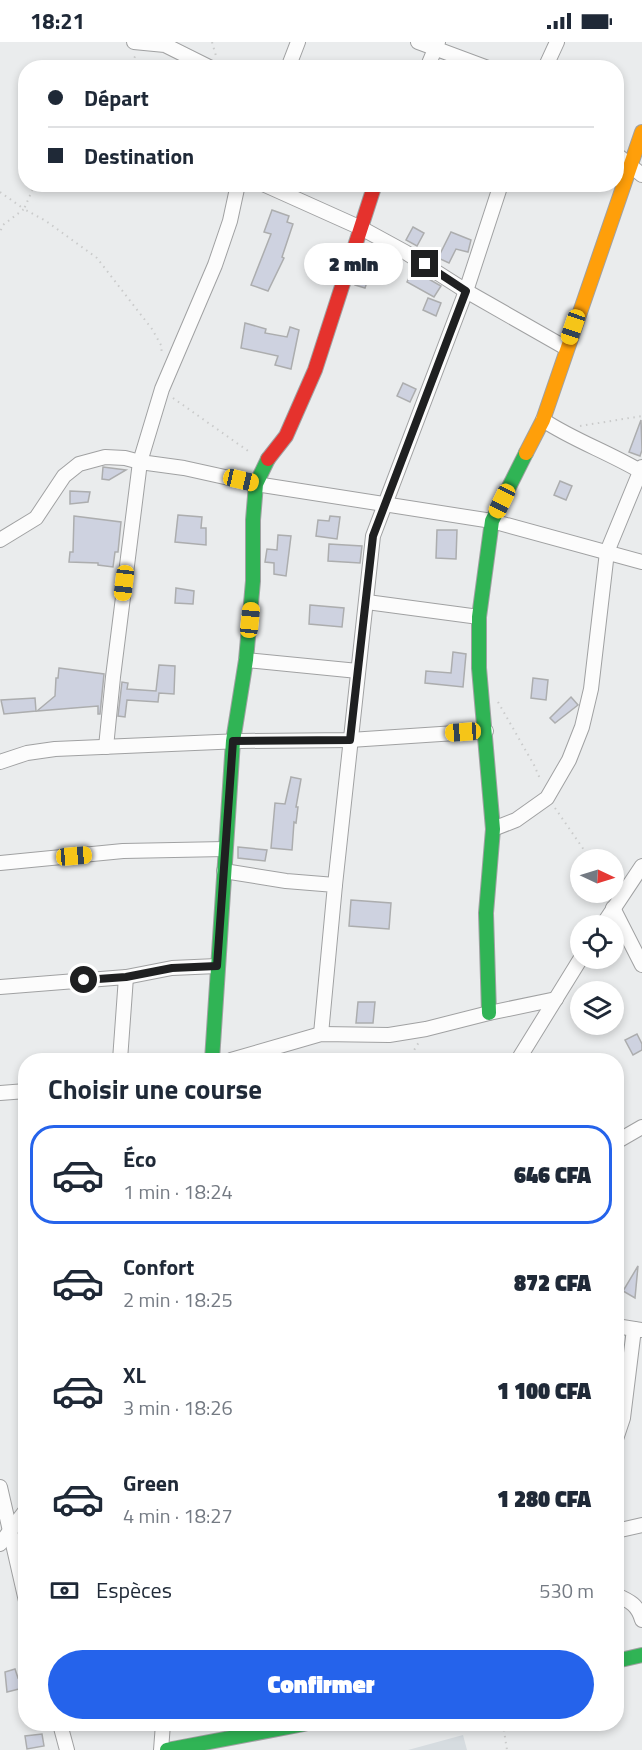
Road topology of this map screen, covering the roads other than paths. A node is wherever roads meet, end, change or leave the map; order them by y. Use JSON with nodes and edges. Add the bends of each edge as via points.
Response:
{"nodes":[{"id":1,"x":134,"y":42,"type":"edge"},
{"id":2,"x":298,"y":42,"type":"edge"},
{"id":3,"x":418,"y":42,"type":"edge"},
{"id":4,"x":557,"y":42,"type":"edge"},
{"id":5,"x":437,"y":45,"type":"edge"},
{"id":6,"x":195,"y":60,"type":"edge"},
{"id":7,"x":291,"y":60,"type":"edge"},
{"id":8,"x":431,"y":60,"type":"edge"},
{"id":9,"x":470,"y":60,"type":"edge"},
{"id":10,"x":549,"y":60,"type":"edge"},
{"id":11,"x":642,"y":132,"type":"edge"},
{"id":12,"x":624,"y":160,"type":"edge"},
{"id":13,"x":630,"y":165,"type":"junction"},
{"id":14,"x":642,"y":175,"type":"edge"},
{"id":15,"x":624,"y":182,"type":"edge"},
{"id":16,"x":236,"y":192,"type":"edge"},
{"id":17,"x":281,"y":192,"type":"edge"},
{"id":18,"x":372,"y":192,"type":"edge"},
{"id":19,"x":498,"y":192,"type":"edge"},
{"id":20,"x":621,"y":192,"type":"edge"},
{"id":21,"x":361,"y":228,"type":"junction"},
{"id":22,"x":466,"y":291,"type":"junction"},
{"id":23,"x":566,"y":348,"type":"junction"},
{"id":24,"x":543,"y":420,"type":"junction"},
{"id":25,"x":140,"y":462,"type":"junction"},
{"id":26,"x":641,"y":469,"type":"edge"},
{"id":27,"x":256,"y":484,"type":"junction"},
{"id":28,"x":387,"y":503,"type":"junction"},
{"id":29,"x":492,"y":521,"type":"junction"},
{"id":30,"x":0,"y":540,"type":"edge"},
{"id":31,"x":607,"y":552,"type":"junction"},
{"id":32,"x":642,"y":562,"type":"edge"},
{"id":33,"x":367,"y":602,"type":"junction"},
{"id":34,"x":479,"y":617,"type":"junction"},
{"id":35,"x":246,"y":660,"type":"junction"},
{"id":36,"x":358,"y":671,"type":"junction"},
{"id":37,"x":486,"y":731,"type":"junction"},
{"id":38,"x":350,"y":740,"type":"junction"},
{"id":39,"x":233,"y":741,"type":"junction"},
{"id":40,"x":106,"y":747,"type":"junction"},
{"id":41,"x":0,"y":762,"type":"edge"},
{"id":42,"x":493,"y":829,"type":"junction"},
{"id":43,"x":225,"y":849,"type":"junction"},
{"id":44,"x":0,"y":862,"type":"edge"},
{"id":45,"x":642,"y":866,"type":"edge"},
{"id":46,"x":224,"y":871,"type":"junction"},
{"id":47,"x":335,"y":885,"type":"junction"},
{"id":48,"x":613,"y":908,"type":"junction"},
{"id":49,"x":609,"y":915,"type":"edge"},
{"id":50,"x":642,"y":965,"type":"edge"},
{"id":51,"x":217,"y":966,"type":"junction"},
{"id":52,"x":574,"y":969,"type":"edge"},
{"id":53,"x":126,"y":977,"type":"junction"},
{"id":54,"x":0,"y":987,"type":"edge"},
{"id":55,"x":556,"y":999,"type":"junction"},
{"id":56,"x":489,"y":1013,"type":"junction"},
{"id":57,"x":321,"y":1034,"type":"junction"},
{"id":58,"x":121,"y":1053,"type":"edge"},
{"id":59,"x":212,"y":1053,"type":"edge"},
{"id":60,"x":255,"y":1053,"type":"edge"},
{"id":61,"x":522,"y":1053,"type":"edge"},
{"id":62,"x":18,"y":1092,"type":"edge"},
{"id":63,"x":0,"y":1093,"type":"edge"},
{"id":64,"x":642,"y":1126,"type":"edge"},
{"id":65,"x":624,"y":1137,"type":"edge"},
{"id":66,"x":638,"y":1329,"type":"edge"},
{"id":67,"x":624,"y":1412,"type":"edge"},
{"id":68,"x":0,"y":1486,"type":"edge"},
{"id":69,"x":18,"y":1520,"type":"edge"},
{"id":70,"x":642,"y":1525,"type":"edge"},
{"id":71,"x":624,"y":1529,"type":"edge"},
{"id":72,"x":10,"y":1530,"type":"junction"},
{"id":73,"x":0,"y":1544,"type":"edge"},
{"id":74,"x":18,"y":1566,"type":"edge"},
{"id":75,"x":624,"y":1599,"type":"edge"},
{"id":76,"x":642,"y":1620,"type":"edge"},
{"id":77,"x":642,"y":1655,"type":"edge"},
{"id":78,"x":624,"y":1659,"type":"edge"},
{"id":79,"x":62,"y":1731,"type":"edge"},
{"id":80,"x":162,"y":1731,"type":"edge"},
{"id":81,"x":267,"y":1731,"type":"edge"},
{"id":82,"x":67,"y":1750,"type":"edge"},
{"id":83,"x":161,"y":1750,"type":"edge"},
{"id":84,"x":167,"y":1750,"type":"edge"}],
"edges":[{"from":1,"to":6,"type":"street","via":[[165,45]]},
{"from":2,"to":7,"type":"street"},
{"from":3,"to":5,"type":"street"},
{"from":4,"to":10,"type":"street"},
{"from":5,"to":8,"type":"street"},
{"from":5,"to":9,"type":"street"},
{"from":11,"to":13,"type":"street"},
{"from":12,"to":13,"type":"street"},
{"from":13,"to":14,"type":"street"},
{"from":13,"to":15,"type":"street"},
{"from":16,"to":25,"type":"street","via":[[215,265],[162,389]]},
{"from":17,"to":21,"type":"street"},
{"from":18,"to":21,"type":"street"},
{"from":19,"to":22,"type":"street"},
{"from":20,"to":23,"type":"street"},
{"from":21,"to":22,"type":"street"},
{"from":21,"to":27,"type":"street","via":[[315,370],[286,436]]},
{"from":22,"to":23,"type":"street"},
{"from":22,"to":28,"type":"street"},
{"from":23,"to":24,"type":"street"},
{"from":24,"to":26,"type":"street"},
{"from":24,"to":29,"type":"street"},
{"from":25,"to":27,"type":"street"},
{"from":25,"to":30,"type":"street","via":[[105,457],[79,464],[64,477],[36,518]]},
{"from":25,"to":40,"type":"street"},
{"from":26,"to":31,"type":"street"},
{"from":27,"to":28,"type":"street"},
{"from":27,"to":35,"type":"street","via":[[254,581]]},
{"from":28,"to":29,"type":"street"},
{"from":28,"to":33,"type":"street","via":[[373,536]]},
{"from":29,"to":31,"type":"street"},
{"from":29,"to":34,"type":"street"},
{"from":31,"to":32,"type":"street"},
{"from":31,"to":42,"type":"street","via":[[591,689],[569,760],[548,798],[516,820]]},
{"from":33,"to":34,"type":"street"},
{"from":33,"to":36,"type":"street"},
{"from":34,"to":37,"type":"street","via":[[479,668]]},
{"from":35,"to":36,"type":"street"},
{"from":35,"to":39,"type":"street"},
{"from":36,"to":38,"type":"street"},
{"from":37,"to":38,"type":"street"},
{"from":37,"to":42,"type":"street"},
{"from":38,"to":39,"type":"street"},
{"from":38,"to":47,"type":"street"},
{"from":39,"to":40,"type":"street"},
{"from":39,"to":43,"type":"street"},
{"from":40,"to":41,"type":"street","via":[[36,751]]},
{"from":42,"to":56,"type":"street","via":[[486,913]]},
{"from":43,"to":44,"type":"street","via":[[123,851]]},
{"from":43,"to":46,"type":"street"},
{"from":45,"to":48,"type":"street"},
{"from":46,"to":47,"type":"street"},
{"from":46,"to":51,"type":"street"},
{"from":47,"to":57,"type":"street"},
{"from":48,"to":49,"type":"street"},
{"from":48,"to":50,"type":"street"},
{"from":51,"to":53,"type":"street","via":[[172,968]]},
{"from":51,"to":59,"type":"street"},
{"from":52,"to":55,"type":"street"},
{"from":53,"to":54,"type":"street"},
{"from":53,"to":58,"type":"street"},
{"from":55,"to":56,"type":"street"},
{"from":55,"to":61,"type":"street"},
{"from":56,"to":57,"type":"street","via":[[389,1035]]},
{"from":57,"to":60,"type":"street"},
{"from":62,"to":63,"type":"street"},
{"from":64,"to":65,"type":"street"},
{"from":66,"to":67,"type":"street"},
{"from":68,"to":72,"type":"street"},
{"from":69,"to":72,"type":"street"},
{"from":70,"to":71,"type":"street"},
{"from":72,"to":73,"type":"street"},
{"from":72,"to":74,"type":"street"},
{"from":75,"to":76,"type":"street","via":[[638,1608]]},
{"from":77,"to":78,"type":"street"},
{"from":79,"to":82,"type":"street"},
{"from":80,"to":83,"type":"street"},
{"from":81,"to":84,"type":"street"}]}
